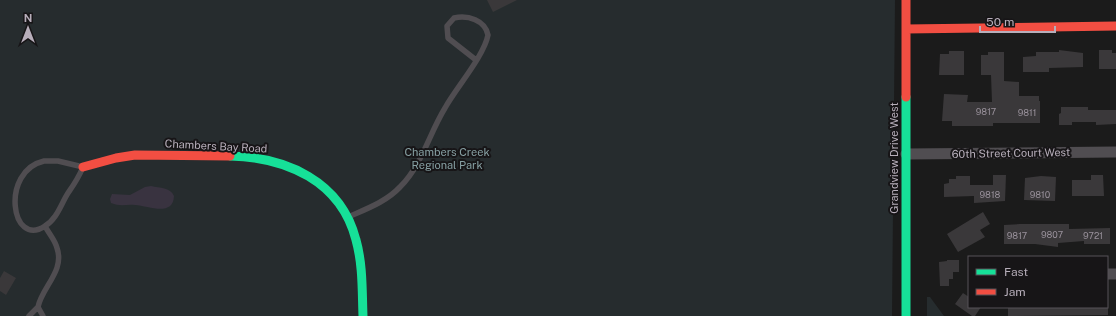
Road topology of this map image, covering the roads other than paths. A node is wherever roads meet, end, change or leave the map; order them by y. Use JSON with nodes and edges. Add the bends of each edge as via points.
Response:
{"nodes":[{"id":1,"x":906,"y":0,"type":"edge"},
{"id":2,"x":913,"y":0,"type":"edge"},
{"id":3,"x":1116,"y":26,"type":"edge"},
{"id":4,"x":910,"y":29,"type":"junction"},
{"id":5,"x":476,"y":60,"type":"junction"},
{"id":6,"x":1116,"y":152,"type":"edge"},
{"id":7,"x":909,"y":154,"type":"junction"},
{"id":8,"x":83,"y":167,"type":"junction"},
{"id":9,"x":15,"y":173,"type":"dead end"},
{"id":10,"x":347,"y":217,"type":"junction"},
{"id":11,"x":14,"y":221,"type":"dead end"},
{"id":12,"x":45,"y":226,"type":"junction"},
{"id":13,"x":38,"y":307,"type":"junction"},
{"id":14,"x":29,"y":316,"type":"edge"},
{"id":15,"x":43,"y":316,"type":"edge"},
{"id":16,"x":363,"y":316,"type":"edge"},
{"id":17,"x":906,"y":316,"type":"edge"},
{"id":18,"x":913,"y":316,"type":"edge"}],
"edges":[{"from":1,"to":4,"type":"street","name":"Grandview Drive West"},
{"from":2,"to":4,"type":"street","name":"Grandview Drive West"},
{"from":3,"to":4,"type":"street"},
{"from":4,"to":7,"type":"street","name":"Grandview Drive West"},
{"from":5,"to":5,"type":"lane","via":[[488,39],[487,30],[468,17],[454,18],[447,26],[448,38]]},
{"from":5,"to":10,"type":"lane","via":[[445,107],[408,178],[380,202]]},
{"from":6,"to":7,"type":"street","name":"60th Street Court West"},
{"from":7,"to":17,"type":"street","name":"Grandview Drive West"},
{"from":7,"to":18,"type":"street","name":"Grandview Drive West"},
{"from":8,"to":9,"type":"lane","via":[[58,161],[44,161],[34,162]]},
{"from":8,"to":10,"type":"street","name":"Chambers Bay Road","via":[[142,155],[233,156],[270,160],[286,164],[308,176],[336,202]]},
{"from":8,"to":12,"type":"lane","via":[[78,181]]},
{"from":10,"to":16,"type":"street","name":"Chambers Bay Road","via":[[358,251]]},
{"from":11,"to":12,"type":"lane","via":[[18,226],[33,230]]},
{"from":12,"to":13,"type":"lane","via":[[55,242],[59,257],[56,270],[39,299]]},
{"from":13,"to":14,"type":"lane"},
{"from":13,"to":15,"type":"lane"}]}
